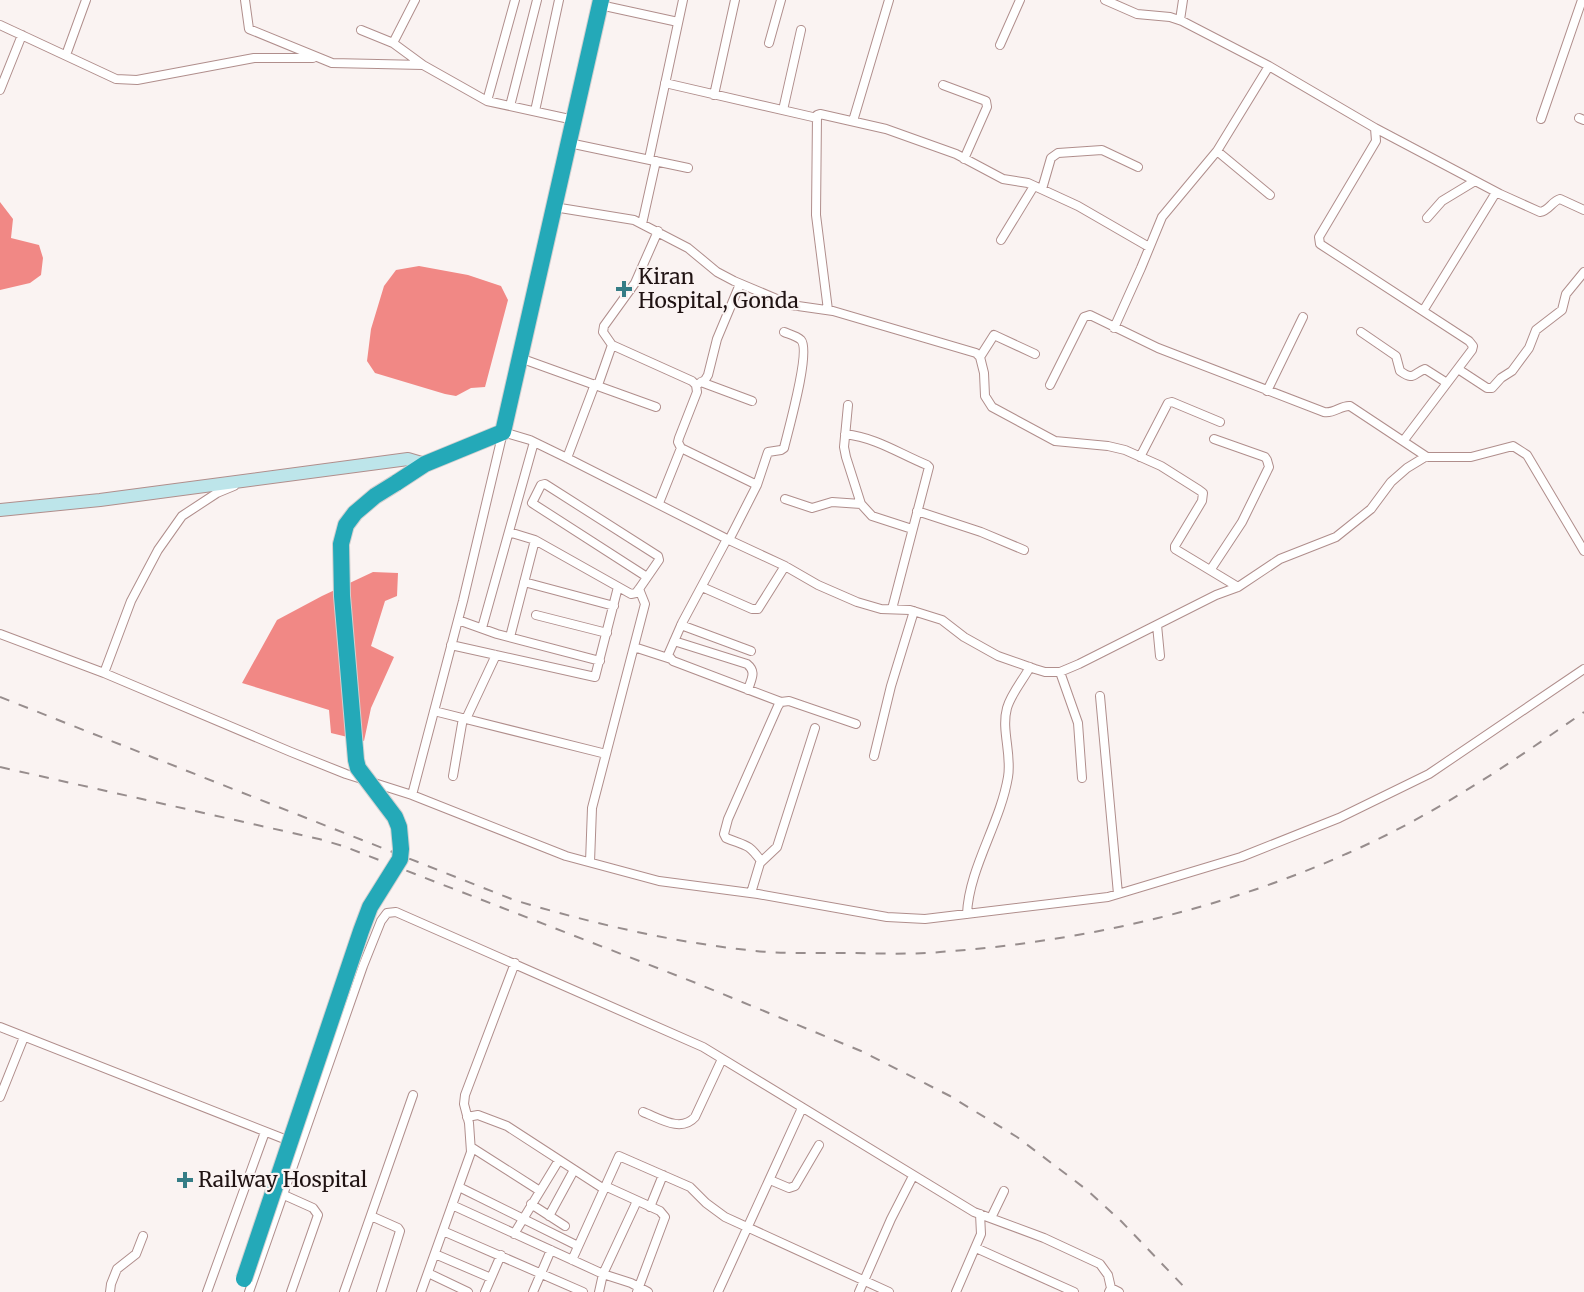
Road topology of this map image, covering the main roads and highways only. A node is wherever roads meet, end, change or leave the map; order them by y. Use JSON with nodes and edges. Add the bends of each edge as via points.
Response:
{"nodes":[{"id":1,"x":600,"y":3,"type":"edge"},
{"id":2,"x":244,"y":1288,"type":"edge"}],
"edges":[{"from":1,"to":2,"type":"highway","bridge":true,"via":[[503,432],[425,464],[375,496],[346,525],[341,544],[342,596],[356,760],[395,817],[400,859],[370,907],[361,931]]}]}
